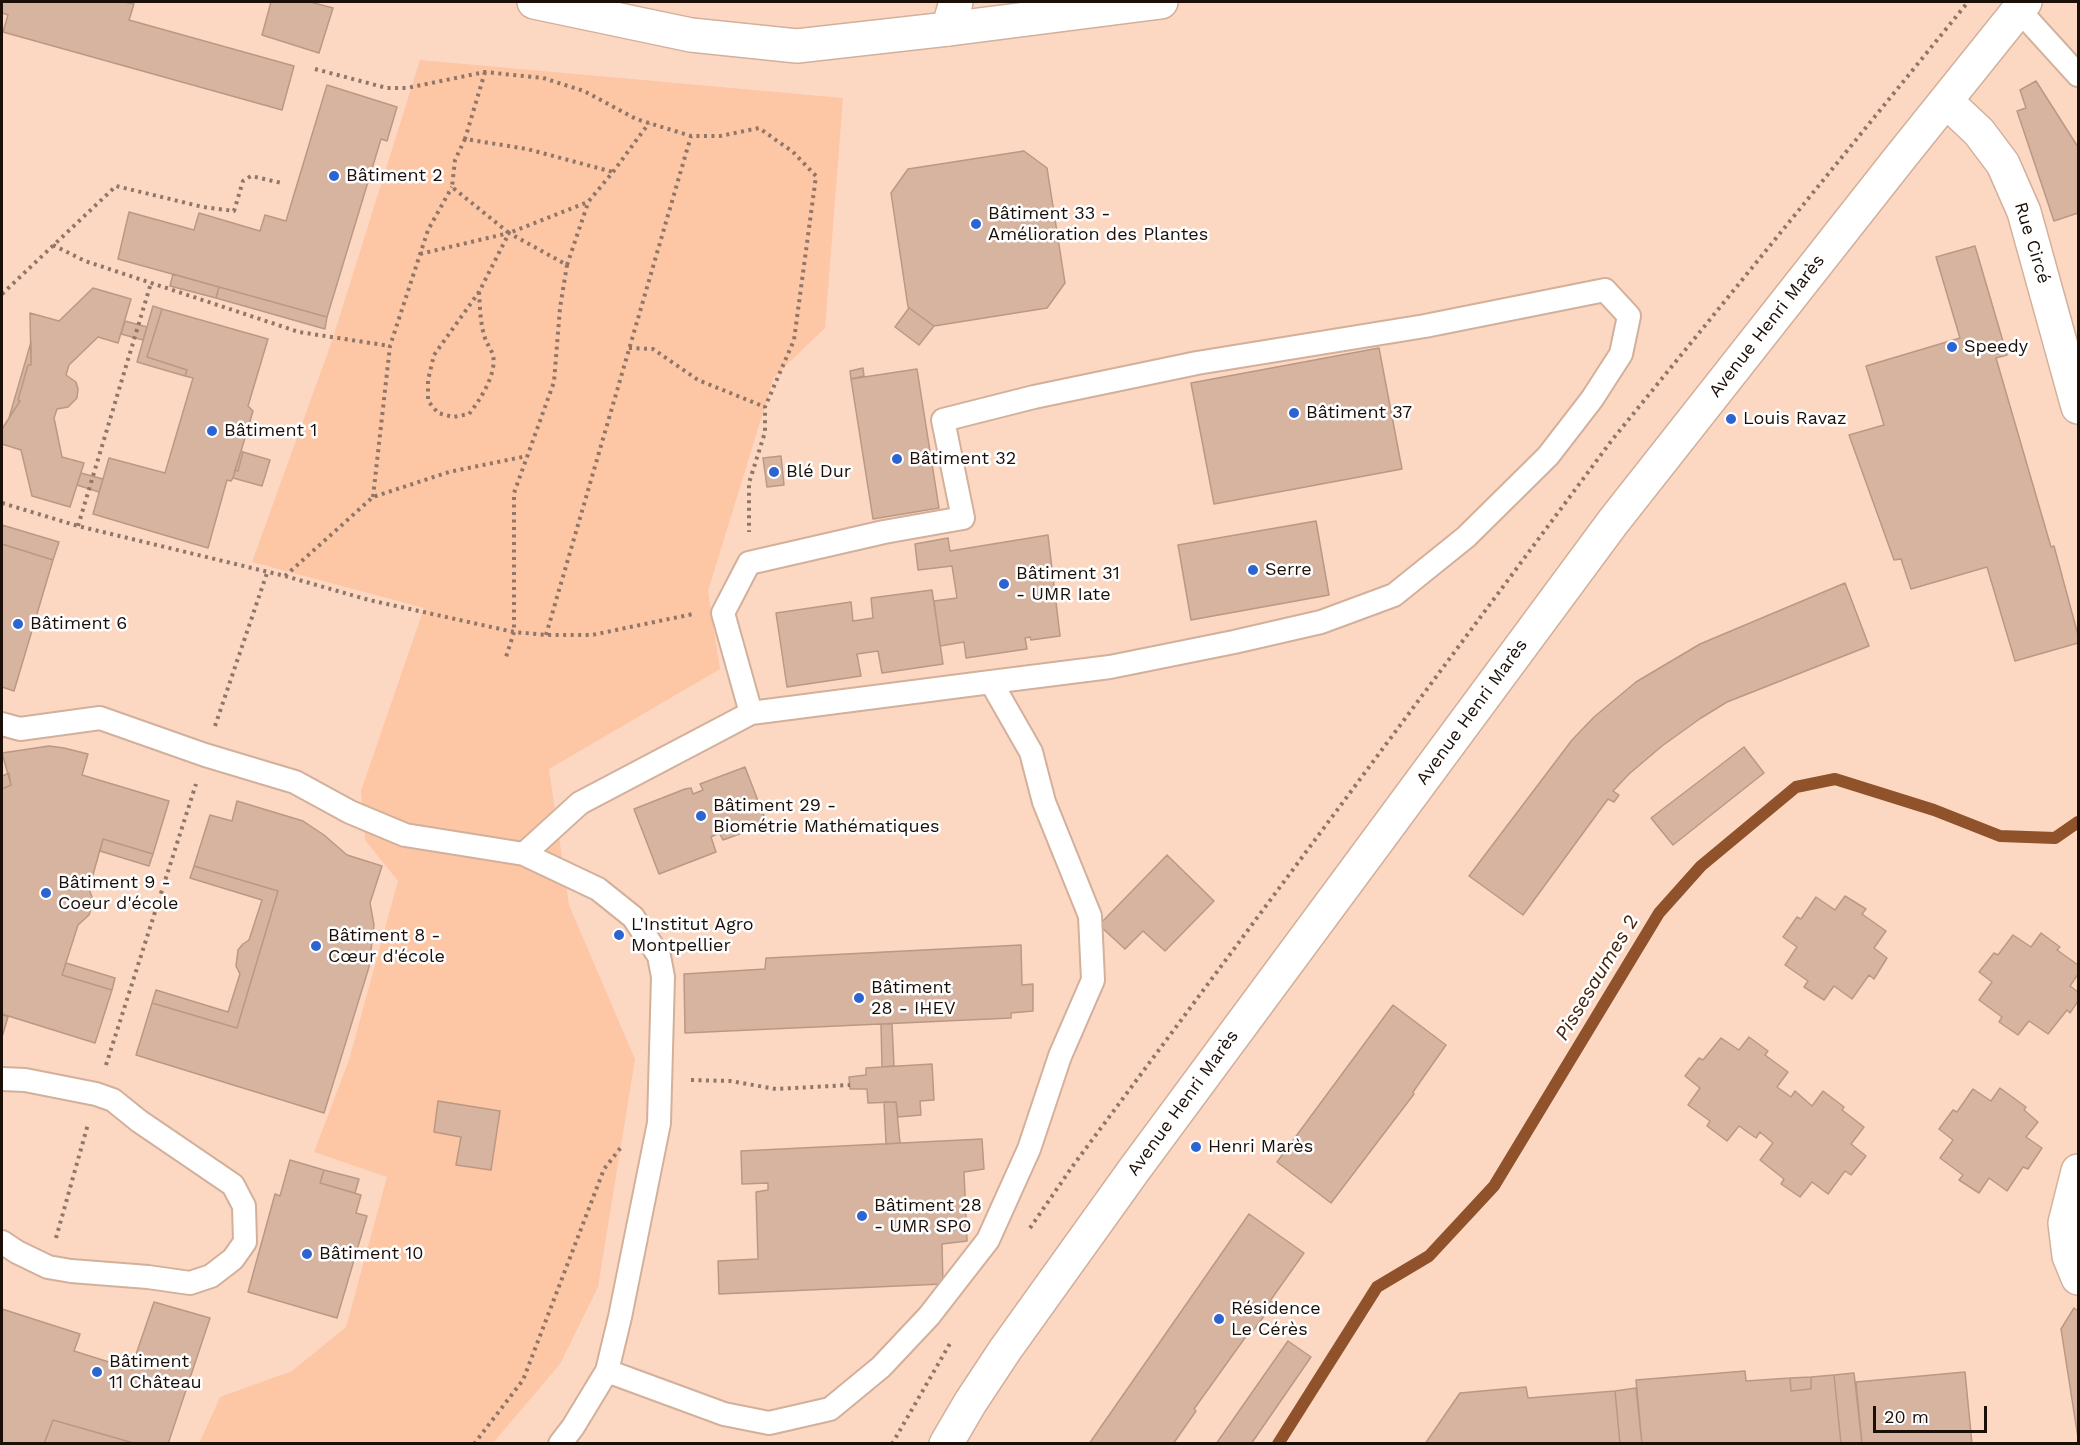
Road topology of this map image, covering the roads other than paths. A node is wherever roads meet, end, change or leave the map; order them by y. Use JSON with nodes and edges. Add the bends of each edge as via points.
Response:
{"nodes":[{"id":1,"x":534,"y":2,"type":"edge"},
{"id":2,"x":1161,"y":2,"type":"edge"},
{"id":3,"x":2018,"y":4,"type":"edge"},
{"id":4,"x":952,"y":15,"type":"edge"},
{"id":5,"x":2079,"y":75,"type":"edge"},
{"id":6,"x":1946,"y":101,"type":"junction"},
{"id":7,"x":2079,"y":407,"type":"edge"},
{"id":8,"x":991,"y":682,"type":"junction"},
{"id":9,"x":751,"y":713,"type":"junction"},
{"id":10,"x":2,"y":724,"type":"edge"},
{"id":11,"x":524,"y":854,"type":"junction"},
{"id":12,"x":2,"y":1079,"type":"edge"},
{"id":13,"x":2079,"y":1171,"type":"edge"},
{"id":14,"x":2,"y":1242,"type":"edge"},
{"id":15,"x":2079,"y":1278,"type":"edge"},
{"id":16,"x":607,"y":1371,"type":"junction"},
{"id":17,"x":560,"y":1443,"type":"edge"},
{"id":18,"x":946,"y":1443,"type":"edge"}],
"edges":[{"from":1,"to":4,"type":"main road","via":[[691,35],[797,46]]},
{"from":2,"to":4,"type":"main road"},
{"from":3,"to":5,"type":"lane"},
{"from":3,"to":6,"type":"main road","name":"Avenue Henri Marès"},
{"from":6,"to":7,"type":"main road","name":"Rue Circé","via":[[1978,132],[2008,173],[2024,212]]},
{"from":6,"to":18,"type":"main road","name":"Avenue Henri Marès","via":[[1606,531],[1127,1179],[1005,1350]]},
{"from":8,"to":9,"type":"lane"},
{"from":8,"to":9,"type":"lane","via":[[1110,667],[1234,642],[1321,622],[1394,596],[1466,537],[1548,456],[1621,354],[1629,316],[1605,290],[1425,326],[1197,363],[943,420],[963,518],[749,563],[723,613]]},
{"from":8,"to":16,"type":"lane","via":[[1031,752],[1044,802],[1090,916],[1093,980],[1060,1056],[1029,1149],[988,1240],[929,1316],[881,1367],[830,1409],[769,1423],[724,1414]]},
{"from":9,"to":11,"type":"lane","via":[[580,803]]},
{"from":10,"to":11,"type":"lane","via":[[20,729],[100,718],[295,782],[350,812],[405,835]]},
{"from":11,"to":16,"type":"lane","via":[[598,889],[633,917],[658,956],[663,977],[659,1123]]},
{"from":12,"to":14,"type":"lane","via":[[25,1080],[113,1100],[233,1185],[244,1206],[245,1242],[233,1259],[211,1276],[190,1283],[48,1266]]},
{"from":13,"to":15,"type":"main road","via":[[2065,1223],[2069,1256]]},
{"from":16,"to":17,"type":"lane"}]}
